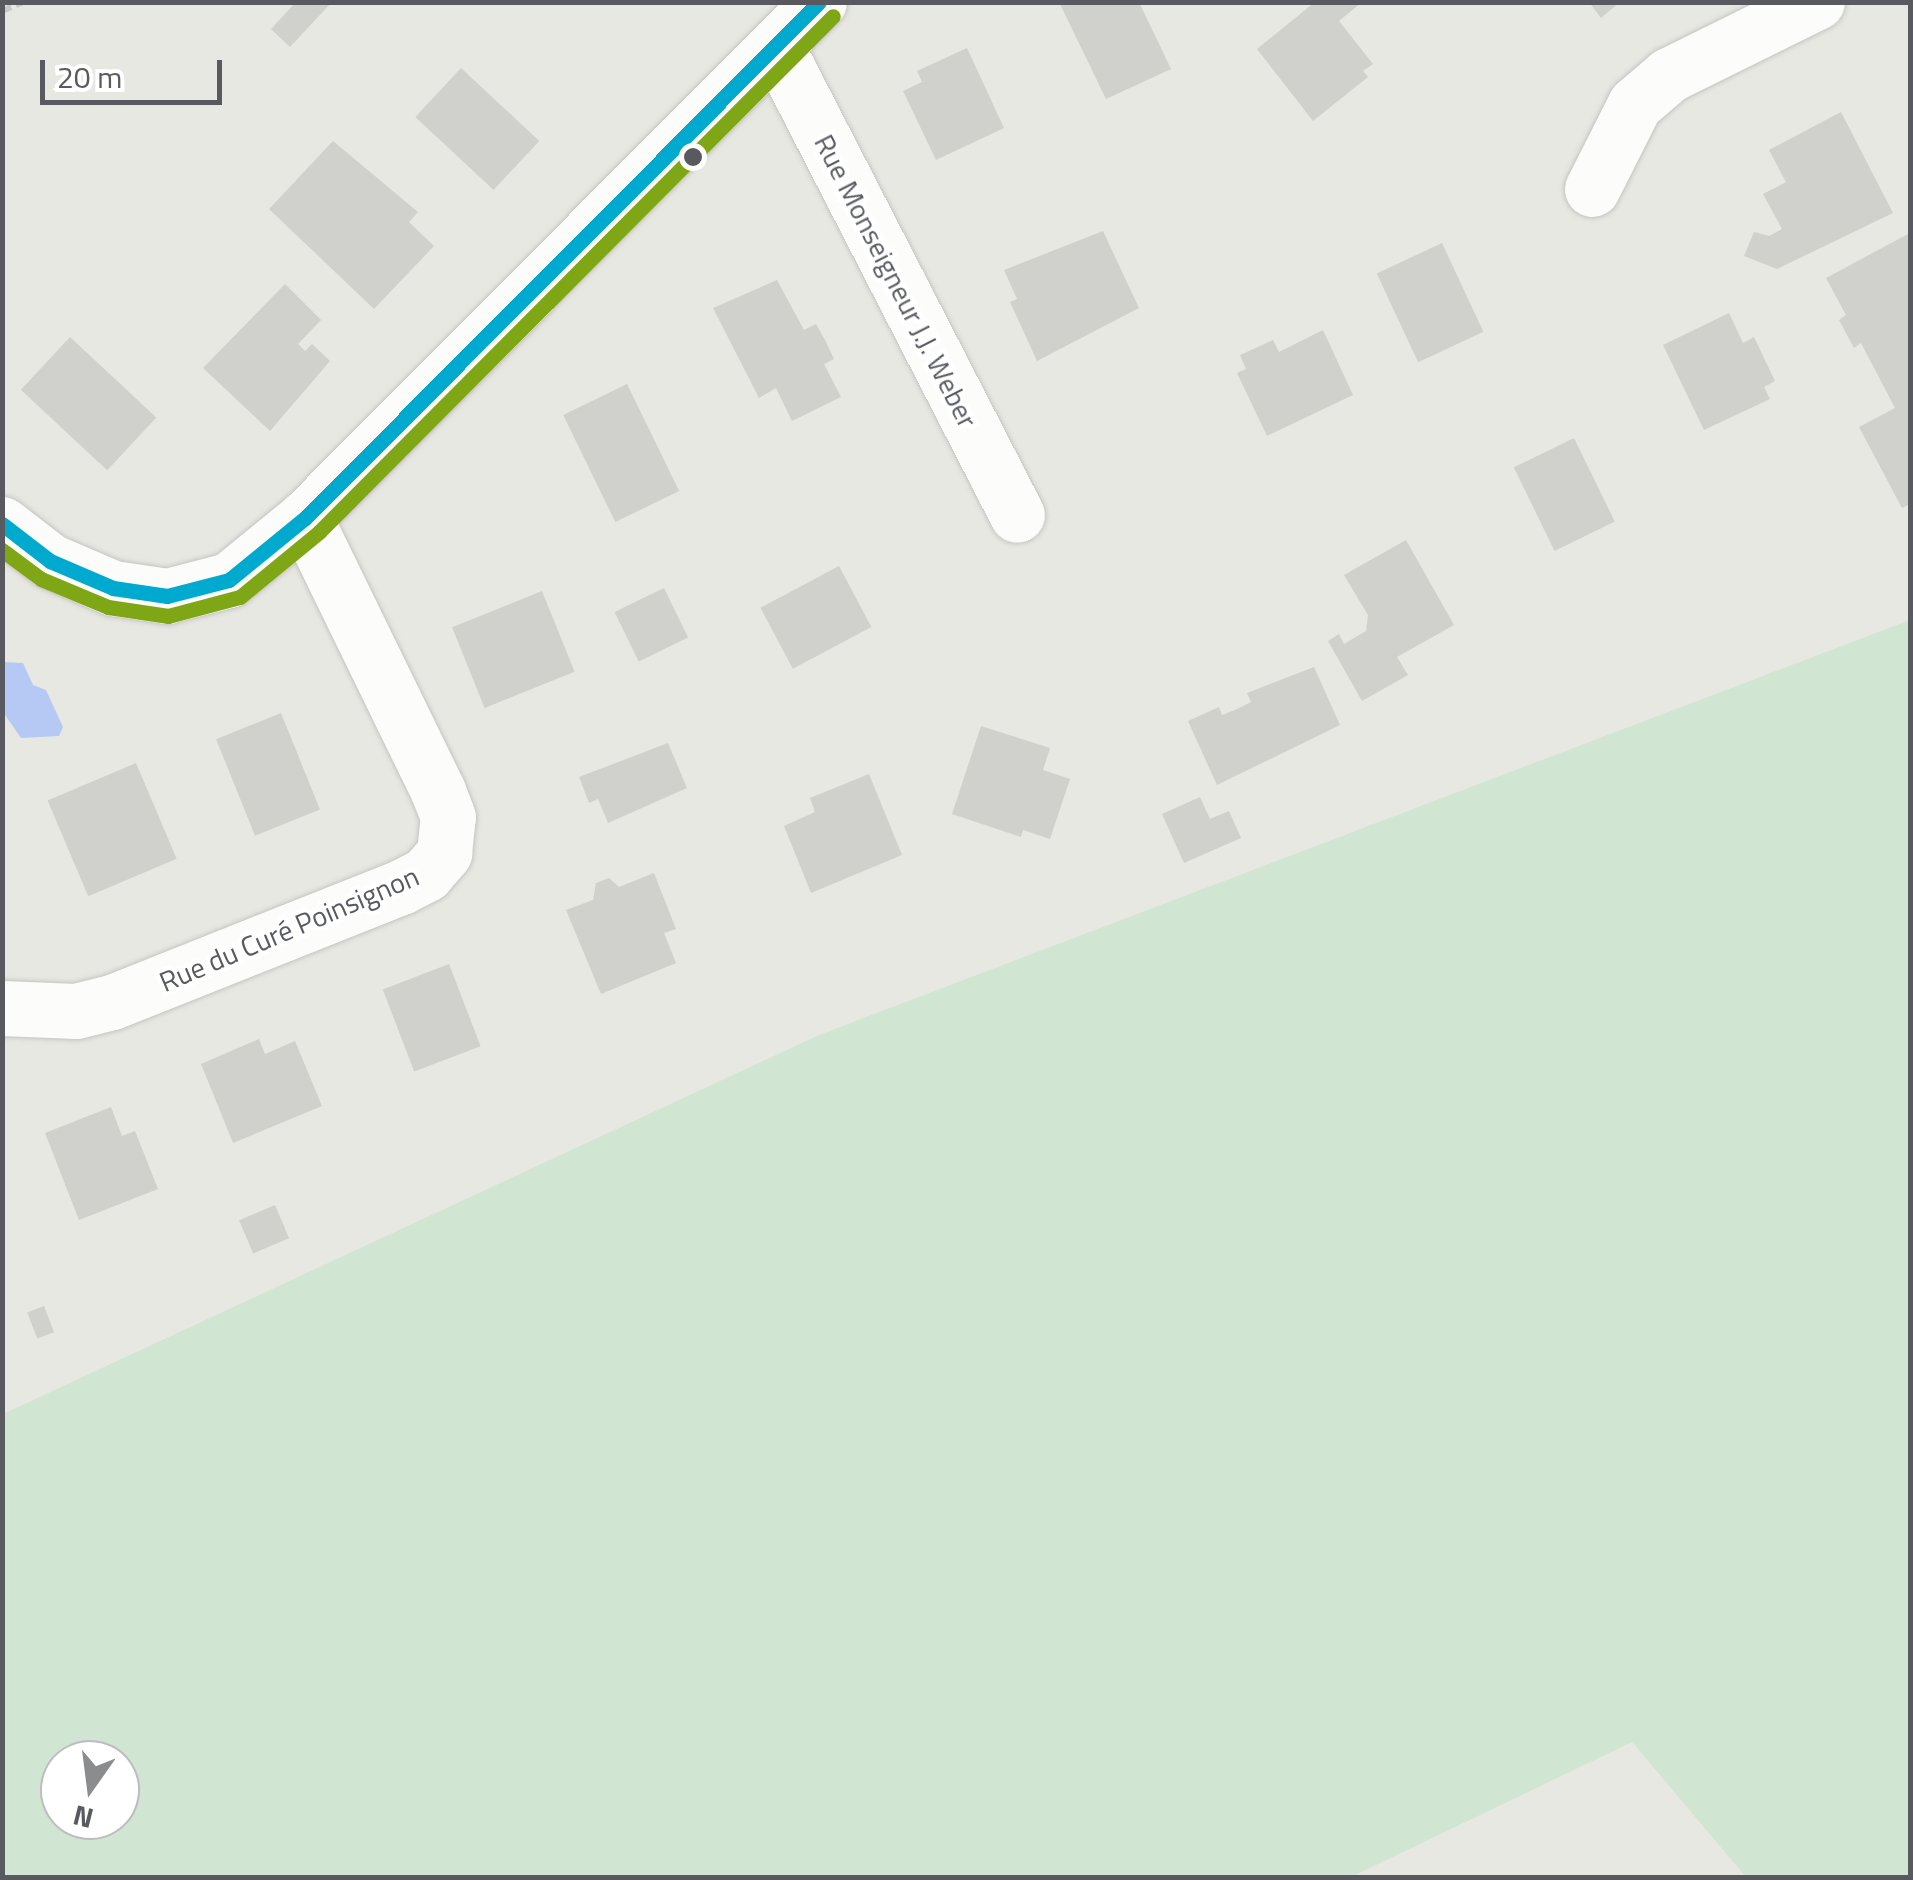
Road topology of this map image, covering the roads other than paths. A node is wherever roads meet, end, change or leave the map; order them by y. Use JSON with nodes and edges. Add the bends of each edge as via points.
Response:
{"nodes":[{"id":1,"x":819,"y":2,"type":"edge"},
{"id":2,"x":1817,"y":2,"type":"edge"},
{"id":3,"x":776,"y":46,"type":"junction"},
{"id":4,"x":1592,"y":189,"type":"dead end"},
{"id":5,"x":1017,"y":515,"type":"dead end"},
{"id":6,"x":305,"y":518,"type":"junction"},
{"id":7,"x":2,"y":524,"type":"edge"},
{"id":8,"x":2,"y":1008,"type":"edge"}],
"edges":[{"from":1,"to":3,"type":"street"},
{"from":2,"to":4,"type":"street","via":[[1669,74],[1635,104]]},
{"from":3,"to":5,"type":"street","name":"Rue Monseigneur J.J. Weber"},
{"from":3,"to":6,"type":"street"},
{"from":6,"to":7,"type":"street","via":[[229,580],[167,596],[84,578]]},
{"from":6,"to":8,"type":"street","name":"Rue du Curé Poinsignon","via":[[438,791],[448,817],[444,853],[426,874],[401,886],[112,1002],[76,1012]]}]}
